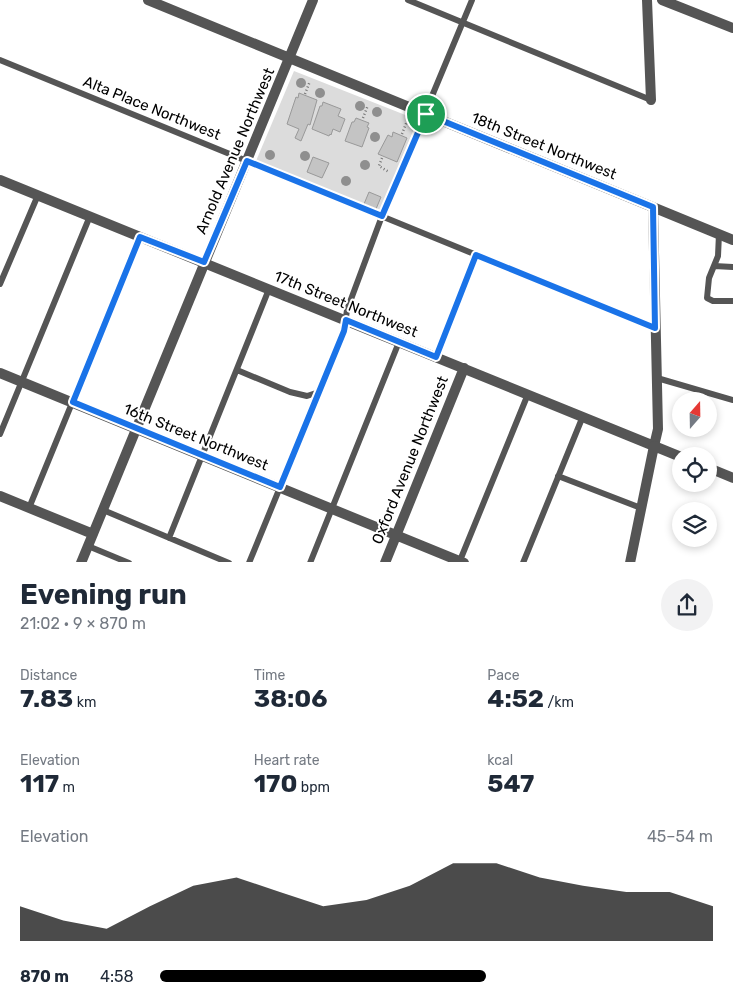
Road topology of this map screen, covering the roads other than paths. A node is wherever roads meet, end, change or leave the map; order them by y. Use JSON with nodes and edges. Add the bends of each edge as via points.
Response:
{"nodes":[{"id":1,"x":148,"y":0,"type":"edge"},
{"id":2,"x":313,"y":0,"type":"edge"},
{"id":3,"x":408,"y":0,"type":"edge"},
{"id":4,"x":472,"y":0,"type":"edge"},
{"id":5,"x":647,"y":0,"type":"edge"},
{"id":6,"x":662,"y":0,"type":"edge"},
{"id":7,"x":462,"y":23,"type":"junction"},
{"id":8,"x":733,"y":28,"type":"edge"},
{"id":9,"x":290,"y":58,"type":"junction"},
{"id":10,"x":0,"y":60,"type":"edge"},
{"id":11,"x":651,"y":100,"type":"joint"},
{"id":12,"x":426,"y":114,"type":"junction"},
{"id":13,"x":247,"y":161,"type":"junction"},
{"id":14,"x":0,"y":180,"type":"edge"},
{"id":15,"x":38,"y":195,"type":"junction"},
{"id":16,"x":653,"y":207,"type":"junction"},
{"id":17,"x":90,"y":216,"type":"junction"},
{"id":18,"x":382,"y":216,"type":"junction"},
{"id":19,"x":719,"y":234,"type":"junction"},
{"id":20,"x":140,"y":237,"type":"junction"},
{"id":21,"x":733,"y":240,"type":"edge"},
{"id":22,"x":476,"y":255,"type":"junction"},
{"id":23,"x":204,"y":262,"type":"junction"},
{"id":24,"x":717,"y":266,"type":"junction"},
{"id":25,"x":733,"y":267,"type":"edge"},
{"id":26,"x":725,"y":275,"type":"dead end"},
{"id":27,"x":0,"y":284,"type":"edge"},
{"id":28,"x":269,"y":289,"type":"junction"},
{"id":29,"x":733,"y":301,"type":"edge"},
{"id":30,"x":346,"y":320,"type":"junction"},
{"id":31,"x":655,"y":328,"type":"junction"},
{"id":32,"x":399,"y":342,"type":"junction"},
{"id":33,"x":436,"y":357,"type":"junction"},
{"id":34,"x":464,"y":368,"type":"junction"},
{"id":35,"x":237,"y":370,"type":"junction"},
{"id":36,"x":0,"y":373,"type":"edge"},
{"id":37,"x":657,"y":378,"type":"junction"},
{"id":38,"x":22,"y":382,"type":"junction"},
{"id":39,"x":319,"y":392,"type":"junction"},
{"id":40,"x":528,"y":394,"type":"junction"},
{"id":41,"x":733,"y":400,"type":"edge"},
{"id":42,"x":73,"y":402,"type":"junction"},
{"id":43,"x":583,"y":416,"type":"junction"},
{"id":44,"x":136,"y":428,"type":"junction"},
{"id":45,"x":0,"y":434,"type":"edge"},
{"id":46,"x":654,"y":446,"type":"junction"},
{"id":47,"x":672,"y":453,"type":"edge"},
{"id":48,"x":202,"y":455,"type":"junction"},
{"id":49,"x":717,"y":471,"type":"edge"},
{"id":50,"x":558,"y":476,"type":"junction"},
{"id":51,"x":733,"y":478,"type":"edge"},
{"id":52,"x":280,"y":487,"type":"junction"},
{"id":53,"x":0,"y":496,"type":"edge"},
{"id":54,"x":29,"y":508,"type":"junction"},
{"id":55,"x":332,"y":508,"type":"junction"},
{"id":56,"x":642,"y":508,"type":"junction"},
{"id":57,"x":103,"y":510,"type":"junction"},
{"id":58,"x":93,"y":534,"type":"junction"},
{"id":59,"x":396,"y":535,"type":"junction"},
{"id":60,"x":169,"y":538,"type":"junction"},
{"id":61,"x":88,"y":546,"type":"junction"},
{"id":62,"x":81,"y":562,"type":"edge"},
{"id":63,"x":129,"y":562,"type":"edge"},
{"id":64,"x":229,"y":562,"type":"edge"},
{"id":65,"x":249,"y":562,"type":"edge"},
{"id":66,"x":310,"y":562,"type":"edge"},
{"id":67,"x":385,"y":562,"type":"edge"},
{"id":68,"x":461,"y":562,"type":"edge"},
{"id":69,"x":523,"y":562,"type":"edge"},
{"id":70,"x":630,"y":562,"type":"edge"}],
"edges":[{"from":1,"to":9,"type":"street","name":"18th Street Northwest"},
{"from":2,"to":9,"type":"street","name":"Arnold Avenue Northwest"},
{"from":3,"to":7,"type":"lane"},
{"from":4,"to":7,"type":"lane"},
{"from":5,"to":11,"type":"street"},
{"from":6,"to":8,"type":"street"},
{"from":7,"to":11,"type":"lane"},
{"from":7,"to":12,"type":"lane"},
{"from":9,"to":12,"type":"street","name":"18th Street Northwest"},
{"from":9,"to":13,"type":"street","name":"Arnold Avenue Northwest"},
{"from":10,"to":13,"type":"lane","name":"Alta Place Northwest"},
{"from":12,"to":16,"type":"street","name":"18th Street Northwest"},
{"from":12,"to":18,"type":"lane"},
{"from":13,"to":18,"type":"lane","name":"Alta Place Northwest"},
{"from":13,"to":23,"type":"street","name":"Arnold Avenue Northwest"},
{"from":14,"to":15,"type":"street","name":"17th Street Northwest"},
{"from":15,"to":17,"type":"street","name":"17th Street Northwest"},
{"from":15,"to":27,"type":"lane"},
{"from":16,"to":19,"type":"street","name":"18th Street Northwest"},
{"from":16,"to":31,"type":"street"},
{"from":17,"to":20,"type":"street","name":"17th Street Northwest"},
{"from":17,"to":38,"type":"lane"},
{"from":18,"to":22,"type":"lane","name":"Alta Place Northwest"},
{"from":18,"to":30,"type":"lane"},
{"from":19,"to":21,"type":"street","name":"18th Street Northwest"},
{"from":19,"to":24,"type":"lane"},
{"from":20,"to":23,"type":"street","name":"17th Street Northwest"},
{"from":20,"to":42,"type":"lane"},
{"from":22,"to":31,"type":"lane","name":"Alta Place Northwest"},
{"from":22,"to":33,"type":"lane"},
{"from":23,"to":28,"type":"street","name":"17th Street Northwest"},
{"from":23,"to":44,"type":"street","name":"Arnold Avenue Northwest"},
{"from":24,"to":25,"type":"lane"},
{"from":24,"to":26,"type":"lane"},
{"from":24,"to":29,"type":"lane","via":[[709,278],[707,298]]},
{"from":28,"to":30,"type":"street","name":"17th Street Northwest"},
{"from":28,"to":35,"type":"lane"},
{"from":30,"to":32,"type":"street","name":"17th Street Northwest"},
{"from":30,"to":39,"type":"lane"},
{"from":31,"to":37,"type":"street"},
{"from":32,"to":33,"type":"street","name":"17th Street Northwest"},
{"from":32,"to":55,"type":"lane"},
{"from":33,"to":34,"type":"street","name":"17th Street Northwest"},
{"from":34,"to":40,"type":"street","name":"17th Street Northwest"},
{"from":34,"to":59,"type":"street","name":"Oxford Avenue Northwest"},
{"from":35,"to":39,"type":"lane","via":[[290,392],[308,396]]},
{"from":35,"to":48,"type":"lane"},
{"from":36,"to":38,"type":"street","name":"16th Street Northwest"},
{"from":37,"to":41,"type":"lane"},
{"from":37,"to":46,"type":"street","via":[[658,429]]},
{"from":38,"to":42,"type":"street","name":"16th Street Northwest"},
{"from":38,"to":45,"type":"lane"},
{"from":39,"to":52,"type":"lane"},
{"from":40,"to":43,"type":"street","name":"17th Street Northwest"},
{"from":40,"to":68,"type":"lane"},
{"from":42,"to":44,"type":"street","name":"16th Street Northwest"},
{"from":42,"to":54,"type":"lane"},
{"from":43,"to":46,"type":"street","name":"17th Street Northwest"},
{"from":43,"to":50,"type":"lane"},
{"from":44,"to":48,"type":"street","name":"16th Street Northwest"},
{"from":44,"to":57,"type":"street","name":"Arnold Avenue Northwest"},
{"from":46,"to":47,"type":"street","name":"17th Street Northwest"},
{"from":46,"to":56,"type":"street"},
{"from":48,"to":52,"type":"street","name":"16th Street Northwest"},
{"from":48,"to":60,"type":"lane"},
{"from":49,"to":51,"type":"street"},
{"from":50,"to":56,"type":"lane"},
{"from":50,"to":69,"type":"lane"},
{"from":52,"to":55,"type":"street","name":"16th Street Northwest"},
{"from":52,"to":65,"type":"lane"},
{"from":53,"to":54,"type":"street"},
{"from":54,"to":58,"type":"street"},
{"from":55,"to":59,"type":"street","name":"16th Street Northwest"},
{"from":55,"to":66,"type":"lane"},
{"from":56,"to":70,"type":"street"},
{"from":57,"to":58,"type":"street","name":"Arnold Avenue Northwest"},
{"from":57,"to":60,"type":"lane"},
{"from":58,"to":61,"type":"street","name":"Arnold Avenue Northwest"},
{"from":59,"to":67,"type":"street","name":"Oxford Avenue Northwest"},
{"from":59,"to":68,"type":"street","name":"16th Street Northwest"},
{"from":60,"to":64,"type":"lane"},
{"from":61,"to":62,"type":"street","name":"Arnold Avenue Northwest"},
{"from":61,"to":63,"type":"lane"}]}
